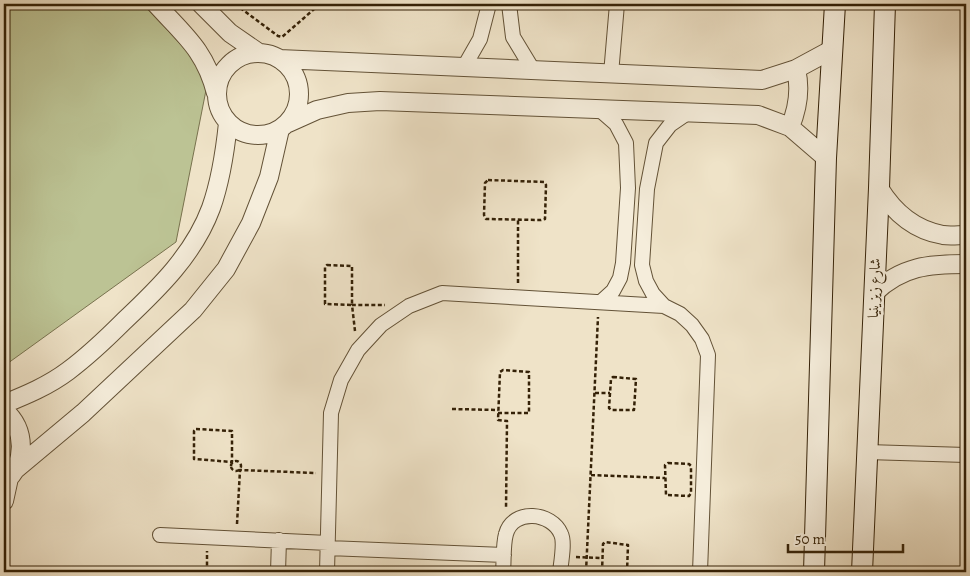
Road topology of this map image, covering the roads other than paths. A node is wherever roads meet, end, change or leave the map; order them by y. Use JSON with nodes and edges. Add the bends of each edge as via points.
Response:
{"nodes":[{"id":1,"x":156,"y":4,"type":"edge"},
{"id":2,"x":201,"y":4,"type":"edge"},
{"id":3,"x":488,"y":4,"type":"edge"},
{"id":4,"x":509,"y":4,"type":"edge"},
{"id":5,"x":617,"y":4,"type":"edge"},
{"id":6,"x":835,"y":4,"type":"edge"},
{"id":7,"x":885,"y":4,"type":"edge"},
{"id":8,"x":833,"y":49,"type":"junction"},
{"id":9,"x":259,"y":53,"type":"junction"},
{"id":10,"x":280,"y":59,"type":"junction"},
{"id":11,"x":464,"y":67,"type":"junction"},
{"id":12,"x":796,"y":69,"type":"junction"},
{"id":13,"x":533,"y":70,"type":"junction"},
{"id":14,"x":611,"y":74,"type":"junction"},
{"id":15,"x":216,"y":94,"type":"junction"},
{"id":16,"x":600,"y":110,"type":"junction"},
{"id":17,"x":689,"y":112,"type":"junction"},
{"id":18,"x":228,"y":123,"type":"junction"},
{"id":19,"x":284,"y":126,"type":"junction"},
{"id":20,"x":790,"y":128,"type":"junction"},
{"id":21,"x":826,"y":158,"type":"junction"},
{"id":22,"x":878,"y":188,"type":"junction"},
{"id":23,"x":625,"y":221,"type":"junction"},
{"id":24,"x":644,"y":222,"type":"junction"},
{"id":25,"x":966,"y":235,"type":"edge"},
{"id":26,"x":966,"y":264,"type":"edge"},
{"id":27,"x":874,"y":293,"type":"junction"},
{"id":28,"x":601,"y":301,"type":"junction"},
{"id":29,"x":664,"y":306,"type":"junction"},
{"id":30,"x":4,"y":404,"type":"edge"},
{"id":31,"x":4,"y":410,"type":"edge"},
{"id":32,"x":867,"y":452,"type":"junction"},
{"id":33,"x":966,"y":455,"type":"edge"},
{"id":34,"x":10,"y":477,"type":"edge"},
{"id":35,"x":4,"y":501,"type":"edge"},
{"id":36,"x":160,"y":535,"type":"dead end"},
{"id":37,"x":279,"y":540,"type":"junction"},
{"id":38,"x":328,"y":545,"type":"junction"},
{"id":39,"x":504,"y":555,"type":"junction"},
{"id":40,"x":278,"y":572,"type":"edge"},
{"id":41,"x":327,"y":572,"type":"edge"},
{"id":42,"x":503,"y":572,"type":"edge"},
{"id":43,"x":560,"y":572,"type":"edge"},
{"id":44,"x":700,"y":572,"type":"edge"},
{"id":45,"x":814,"y":572,"type":"edge"},
{"id":46,"x":862,"y":572,"type":"edge"}],
"edges":[{"from":1,"to":15,"type":"street","via":[[194,44],[212,76]]},
{"from":2,"to":9,"type":"street","via":[[230,33]]},
{"from":3,"to":11,"type":"street","via":[[480,39]]},
{"from":4,"to":13,"type":"street","via":[[513,37]]},
{"from":5,"to":14,"type":"street"},
{"from":6,"to":8,"type":"main road"},
{"from":7,"to":22,"type":"main road","name":"شارع زيزينيا"},
{"from":8,"to":12,"type":"street"},
{"from":8,"to":21,"type":"main road"},
{"from":9,"to":10,"type":"street"},
{"from":9,"to":15,"type":"street","via":[[243,56],[229,65],[222,73]]},
{"from":10,"to":11,"type":"street"},
{"from":10,"to":19,"type":"street","via":[[291,69],[300,94],[294,114]]},
{"from":11,"to":13,"type":"street"},
{"from":12,"to":14,"type":"street","via":[[762,80]]},
{"from":12,"to":20,"type":"street","via":[[798,105]]},
{"from":13,"to":14,"type":"street"},
{"from":15,"to":18,"type":"street"},
{"from":16,"to":17,"type":"street"},
{"from":16,"to":19,"type":"street","via":[[380,101],[348,103],[318,110]]},
{"from":16,"to":23,"type":"street","via":[[616,124],[626,143],[628,188]]},
{"from":17,"to":20,"type":"street","via":[[758,115]]},
{"from":17,"to":24,"type":"street","via":[[670,125],[656,143],[646,189]]},
{"from":18,"to":19,"type":"street","via":[[253,136],[272,133]]},
{"from":18,"to":30,"type":"street","via":[[223,167],[211,209],[191,249],[163,284],[96,348],[67,372],[34,392]]},
{"from":19,"to":34,"type":"street","via":[[251,223],[226,269],[193,310]]},
{"from":20,"to":21,"type":"street"},
{"from":21,"to":45,"type":"main road"},
{"from":22,"to":25,"type":"street","via":[[898,214],[912,223],[943,235]]},
{"from":22,"to":27,"type":"main road","name":"شارع زيزينيا"},
{"from":23,"to":24,"type":"street"},
{"from":23,"to":28,"type":"street","via":[[620,278],[613,291]]},
{"from":24,"to":29,"type":"street","via":[[642,266],[653,294]]},
{"from":26,"to":27,"type":"street","via":[[910,269],[884,283]]},
{"from":27,"to":32,"type":"main road","name":"شارع زيزينيا"},
{"from":28,"to":29,"type":"street"},
{"from":28,"to":38,"type":"street","via":[[442,293],[410,306],[381,325],[358,350],[341,380],[331,413]]},
{"from":29,"to":44,"type":"street","via":[[680,314],[692,326],[708,356]]},
{"from":31,"to":34,"type":"street","via":[[20,434],[21,452]]},
{"from":32,"to":33,"type":"street"},
{"from":32,"to":46,"type":"main road","name":"شارع زيزينيا"},
{"from":34,"to":35,"type":"street"},
{"from":36,"to":37,"type":"street"},
{"from":37,"to":38,"type":"street"},
{"from":37,"to":40,"type":"street"},
{"from":38,"to":39,"type":"street"},
{"from":38,"to":41,"type":"street"},
{"from":39,"to":42,"type":"street"},
{"from":39,"to":43,"type":"street","via":[[506,533],[516,522],[540,516],[550,520],[562,536]]}]}
